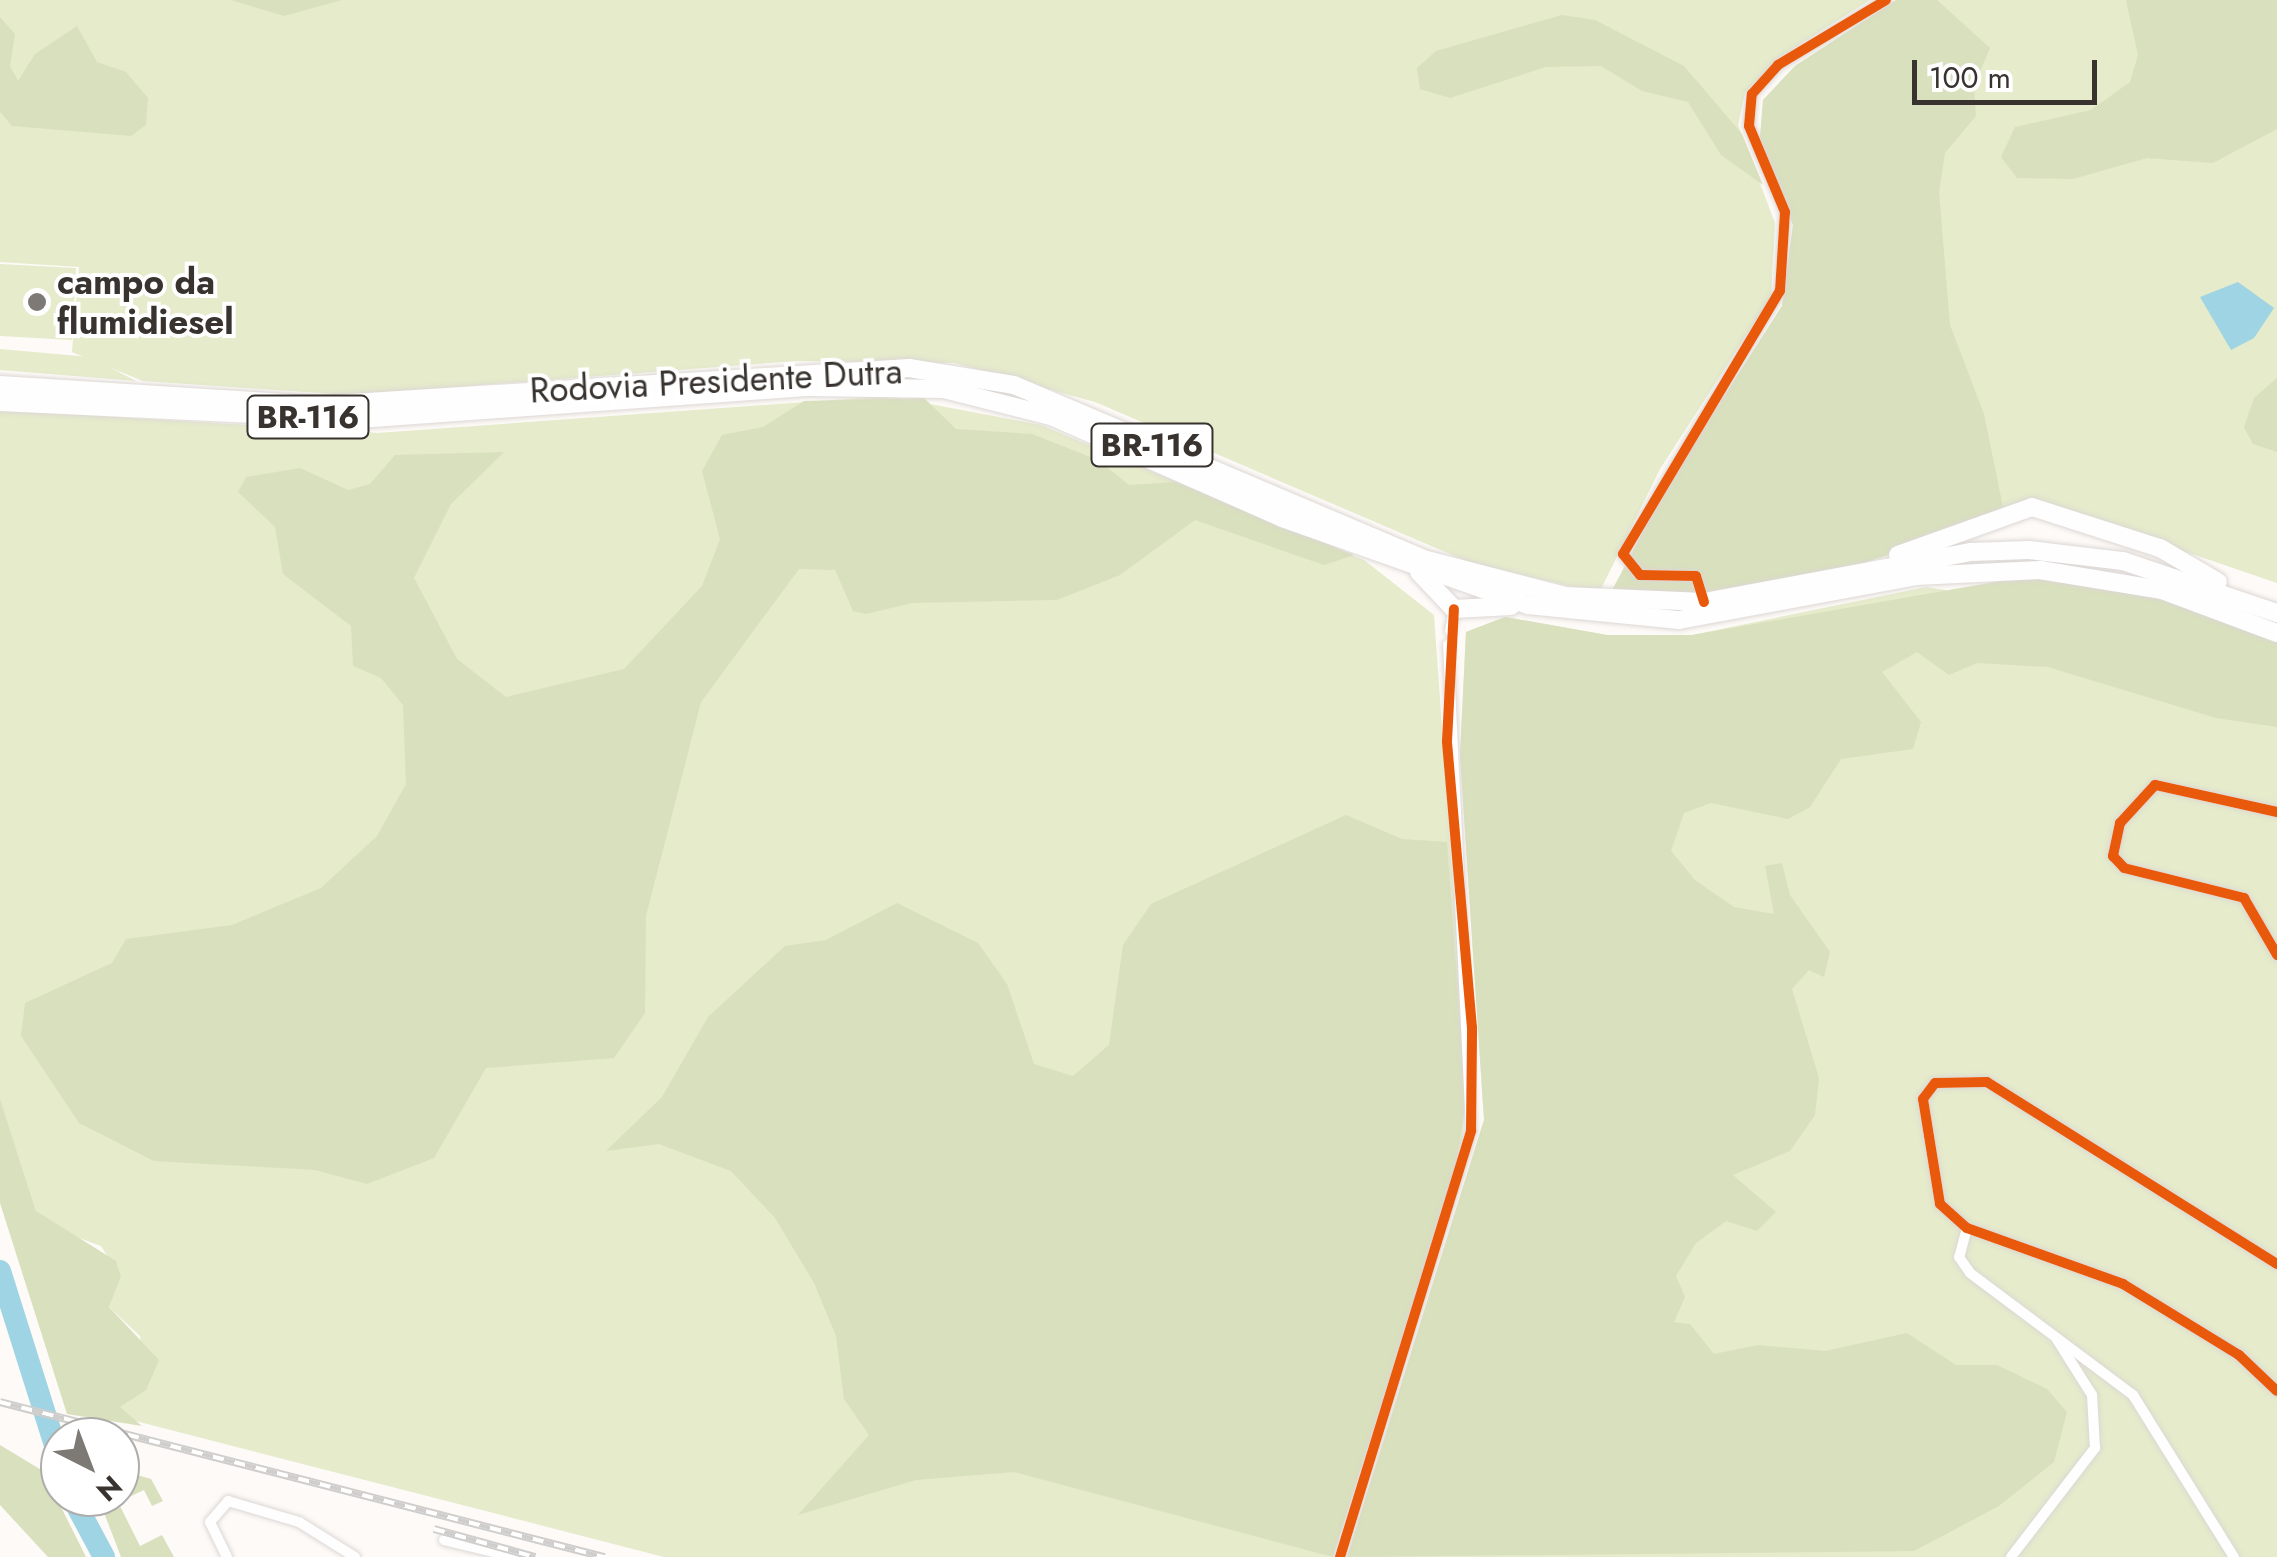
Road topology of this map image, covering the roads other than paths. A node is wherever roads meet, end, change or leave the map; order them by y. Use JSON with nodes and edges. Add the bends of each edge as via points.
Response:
{"nodes":[{"id":1,"x":1886,"y":0,"type":"edge"},
{"id":2,"x":0,"y":385,"type":"edge"},
{"id":3,"x":0,"y":402,"type":"edge"},
{"id":4,"x":1418,"y":572,"type":"junction"},
{"id":5,"x":1847,"y":577,"type":"junction"},
{"id":6,"x":1704,"y":602,"type":"junction"},
{"id":7,"x":1528,"y":605,"type":"junction"},
{"id":8,"x":2257,"y":605,"type":"junction"},
{"id":9,"x":1454,"y":608,"type":"junction"},
{"id":10,"x":2277,"y":613,"type":"edge"},
{"id":11,"x":1450,"y":632,"type":"dead end"},
{"id":12,"x":2277,"y":633,"type":"edge"},
{"id":13,"x":1448,"y":646,"type":"dead end"},
{"id":14,"x":2277,"y":812,"type":"edge"},
{"id":15,"x":2277,"y":956,"type":"edge"},
{"id":16,"x":1967,"y":1228,"type":"junction"},
{"id":17,"x":2277,"y":1264,"type":"edge"},
{"id":18,"x":2053,"y":1332,"type":"junction"},
{"id":19,"x":2277,"y":1392,"type":"edge"},
{"id":20,"x":444,"y":1540,"type":"dead end"},
{"id":21,"x":227,"y":1557,"type":"edge"},
{"id":22,"x":355,"y":1557,"type":"edge"},
{"id":23,"x":514,"y":1557,"type":"edge"},
{"id":24,"x":1340,"y":1557,"type":"edge"},
{"id":25,"x":2011,"y":1557,"type":"edge"},
{"id":26,"x":2234,"y":1557,"type":"edge"}],
"edges":[{"from":1,"to":6,"type":"street","via":[[1778,65],[1752,94],[1749,126],[1785,212],[1780,291],[1623,554],[1640,575],[1696,576]]},
{"from":2,"to":6,"type":"highway","name":"Rodovia Presidente Dutra","number":"BR-116","via":[[320,404],[826,369],[974,376],[1047,398],[1423,559],[1565,596]]},
{"from":3,"to":4,"type":"highway","name":"Rodovia Presidente Dutra","number":"BR-116","via":[[359,419],[771,389],[944,389],[1051,416]]},
{"from":4,"to":7,"type":"highway","name":"Rodovia Presidente Dutra","number":"BR-116"},
{"from":4,"to":9,"type":"highway"},
{"from":5,"to":6,"type":"highway","name":"Rodovia Presidente Dutra","number":"BR-116"},
{"from":5,"to":8,"type":"highway","name":"Rodovia Presidente Dutra","number":"BR-116","via":[[1971,552],[2029,550],[2122,561]]},
{"from":5,"to":8,"type":"highway","via":[[2032,507],[2160,548]]},
{"from":7,"to":9,"type":"highway"},
{"from":7,"to":12,"type":"highway","name":"Rodovia Presidente Dutra","number":"BR-116","via":[[1679,620],[1916,576],[2040,570],[2162,590]]},
{"from":8,"to":10,"type":"highway","name":"Rodovia Presidente Dutra","number":"BR-116"},
{"from":9,"to":11,"type":"street"},
{"from":13,"to":24,"type":"street","via":[[1471,1132]]},
{"from":14,"to":15,"type":"street","via":[[2155,785],[2120,823],[2112,856],[2124,868],[2244,898]]},
{"from":16,"to":17,"type":"street","via":[[1940,1204],[1927,1163],[1923,1100],[1935,1082],[1987,1082]]},
{"from":16,"to":18,"type":"street","via":[[1959,1257],[1970,1274]]},
{"from":16,"to":19,"type":"street","via":[[2122,1284],[2238,1355]]},
{"from":18,"to":25,"type":"street","via":[[2092,1395],[2094,1448]]},
{"from":18,"to":26,"type":"street","via":[[2132,1395]]},
{"from":20,"to":23,"type":"street"},
{"from":21,"to":22,"type":"street","via":[[210,1522],[228,1501],[299,1522]]}]}
